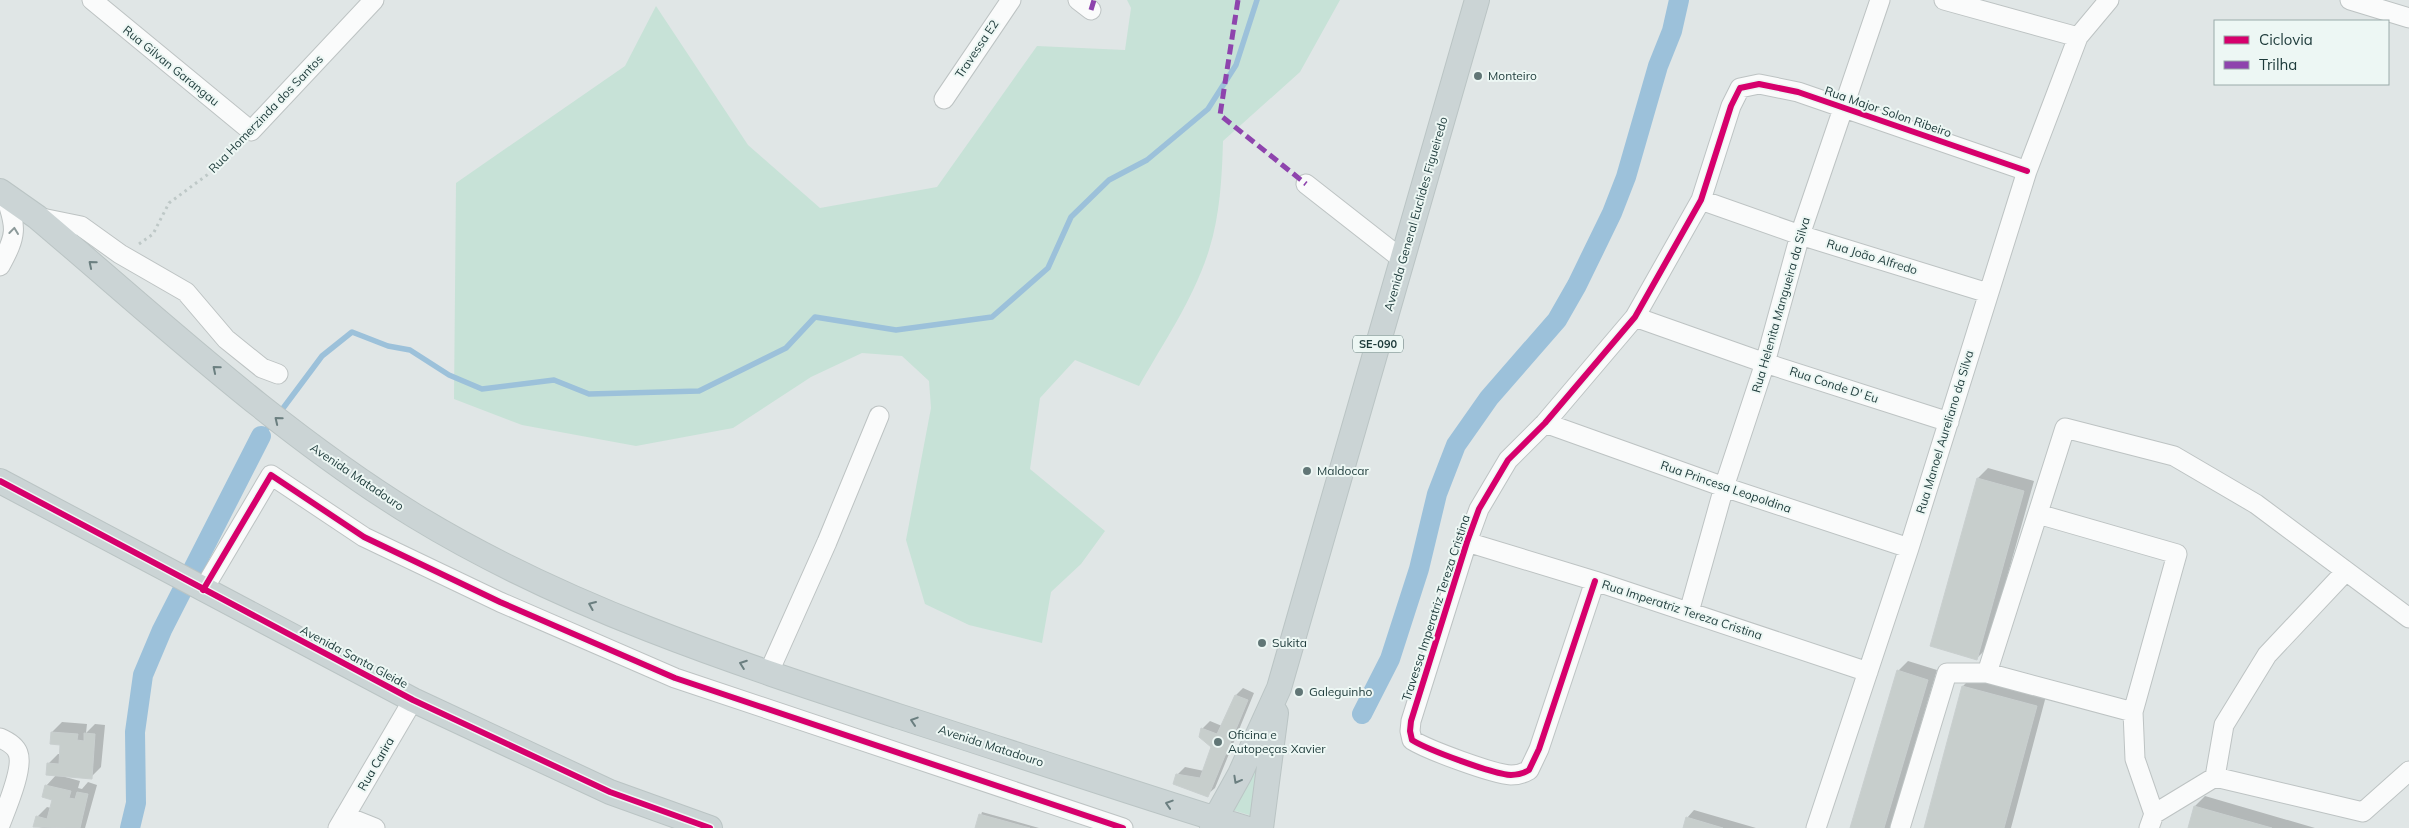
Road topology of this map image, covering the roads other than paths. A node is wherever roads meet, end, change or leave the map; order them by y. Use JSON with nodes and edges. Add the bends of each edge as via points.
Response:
{"nodes":[{"id":1,"x":92,"y":0,"type":"edge"},
{"id":2,"x":1011,"y":0,"type":"edge"},
{"id":3,"x":1477,"y":0,"type":"edge"},
{"id":4,"x":1880,"y":0,"type":"edge"},
{"id":5,"x":1944,"y":0,"type":"edge"},
{"id":6,"x":2109,"y":0,"type":"edge"},
{"id":7,"x":2350,"y":0,"type":"edge"},
{"id":8,"x":374,"y":2,"type":"edge"},
{"id":9,"x":2409,"y":18,"type":"edge"},
{"id":10,"x":2078,"y":37,"type":"junction"},
{"id":11,"x":1740,"y":88,"type":"joint"},
{"id":12,"x":944,"y":99,"type":"dead end"},
{"id":13,"x":1844,"y":109,"type":"junction"},
{"id":14,"x":251,"y":131,"type":"joint"},
{"id":15,"x":2027,"y":171,"type":"junction"},
{"id":16,"x":1306,"y":184,"type":"dead end"},
{"id":17,"x":3,"y":193,"type":"edge"},
{"id":18,"x":1701,"y":200,"type":"junction"},
{"id":19,"x":38,"y":217,"type":"junction"},
{"id":20,"x":1800,"y":234,"type":"junction"},
{"id":21,"x":1403,"y":260,"type":"junction"},
{"id":22,"x":0,"y":266,"type":"edge"},
{"id":23,"x":1988,"y":293,"type":"junction"},
{"id":24,"x":1635,"y":317,"type":"junction"},
{"id":25,"x":1765,"y":363,"type":"junction"},
{"id":26,"x":278,"y":374,"type":"dead end"},
{"id":27,"x":879,"y":416,"type":"dead end"},
{"id":28,"x":1949,"y":422,"type":"junction"},
{"id":29,"x":1545,"y":423,"type":"junction"},
{"id":30,"x":0,"y":481,"type":"edge"},
{"id":31,"x":1724,"y":487,"type":"junction"},
{"id":32,"x":2038,"y":514,"type":"junction"},
{"id":33,"x":1467,"y":542,"type":"junction"},
{"id":34,"x":1909,"y":548,"type":"junction"},
{"id":35,"x":2346,"y":571,"type":"junction"},
{"id":36,"x":1595,"y":581,"type":"junction"},
{"id":37,"x":201,"y":589,"type":"junction"},
{"id":38,"x":1689,"y":612,"type":"junction"},
{"id":39,"x":2409,"y":618,"type":"edge"},
{"id":40,"x":1868,"y":672,"type":"junction"},
{"id":41,"x":1987,"y":673,"type":"junction"},
{"id":42,"x":768,"y":674,"type":"junction"},
{"id":43,"x":1279,"y":688,"type":"junction"},
{"id":44,"x":413,"y":700,"type":"junction"},
{"id":45,"x":2133,"y":712,"type":"junction"},
{"id":46,"x":0,"y":738,"type":"edge"},
{"id":47,"x":2409,"y":771,"type":"edge"},
{"id":48,"x":2215,"y":777,"type":"junction"},
{"id":49,"x":2152,"y":821,"type":"edge"},
{"id":50,"x":342,"y":822,"type":"edge"},
{"id":51,"x":1214,"y":823,"type":"edge"},
{"id":52,"x":0,"y":825,"type":"edge"},
{"id":53,"x":375,"y":828,"type":"edge"},
{"id":54,"x":710,"y":828,"type":"edge"},
{"id":55,"x":1124,"y":828,"type":"edge"},
{"id":56,"x":1245,"y":828,"type":"edge"},
{"id":57,"x":1261,"y":828,"type":"edge"},
{"id":58,"x":1816,"y":828,"type":"edge"},
{"id":59,"x":1900,"y":828,"type":"edge"}],
"edges":[{"from":1,"to":14,"type":"street","name":"Rua Gilvan Garangau"},
{"from":2,"to":12,"type":"street","name":"Travessa E2"},
{"from":3,"to":21,"type":"main road","name":"Avenida General Euclides Figueiredo","number":"SE-090"},
{"from":4,"to":13,"type":"street","name":"Rua Helenita Mangueira da Silva"},
{"from":5,"to":10,"type":"street"},
{"from":6,"to":10,"type":"street","name":"Rua Manoel Aureliano da Silva"},
{"from":7,"to":9,"type":"street"},
{"from":8,"to":14,"type":"street","name":"Rua Homerzinda dos Santos"},
{"from":10,"to":15,"type":"street","name":"Rua Manoel Aureliano da Silva"},
{"from":11,"to":13,"type":"street","name":"Rua Major Solon Ribeiro","via":[[1750,84],[1776,86]]},
{"from":11,"to":18,"type":"street","name":"Travessa Imperatriz Tereza Cristina","via":[[1731,106]]},
{"from":13,"to":15,"type":"street","name":"Rua Major Solon Ribeiro"},
{"from":13,"to":20,"type":"street","name":"Rua Helenita Mangueira da Silva"},
{"from":15,"to":23,"type":"street","name":"Rua Manoel Aureliano da Silva"},
{"from":16,"to":21,"type":"street"},
{"from":17,"to":19,"type":"main road","name":"Avenida Matadouro"},
{"from":22,"to":17,"type":"street","one_way":true,"via":[[12,245],[15,222]]},
{"from":18,"to":20,"type":"street","name":"Rua João Alfredo"},
{"from":18,"to":24,"type":"street","name":"Travessa Imperatriz Tereza Cristina"},
{"from":19,"to":26,"type":"street","via":[[81,226],[120,254],[186,292],[226,339],[262,368]]},
{"from":42,"to":19,"type":"main road","name":"Avenida Matadouro","one_way":true,"via":[[606,611],[512,570],[418,518],[303,440]]},
{"from":20,"to":23,"type":"street","name":"Rua João Alfredo"},
{"from":20,"to":25,"type":"street","name":"Rua Helenita Mangueira da Silva"},
{"from":21,"to":43,"type":"main road","name":"Avenida General Euclides Figueiredo","number":"SE-090"},
{"from":23,"to":28,"type":"street","name":"Rua Manoel Aureliano da Silva"},
{"from":24,"to":25,"type":"street","name":"Rua Conde D' Eu"},
{"from":24,"to":29,"type":"street","name":"Travessa Imperatriz Tereza Cristina"},
{"from":25,"to":28,"type":"street","name":"Rua Conde D' Eu"},
{"from":25,"to":31,"type":"street","name":"Rua Helenita Mangueira da Silva"},
{"from":27,"to":42,"type":"street"},
{"from":28,"to":34,"type":"street","name":"Rua Manoel Aureliano da Silva"},
{"from":29,"to":31,"type":"street","name":"Rua Princesa Leopoldina"},
{"from":29,"to":33,"type":"street","name":"Travessa Imperatriz Tereza Cristina","via":[[1508,460],[1479,509]]},
{"from":30,"to":37,"type":"main road","name":"Avenida Santa Gleide"},
{"from":31,"to":34,"type":"street","name":"Rua Princesa Leopoldina"},
{"from":31,"to":38,"type":"street","name":"Rua Helenita Mangueira da Silva"},
{"from":32,"to":35,"type":"street","via":[[2065,428],[2174,456],[2256,504]]},
{"from":32,"to":41,"type":"street"},
{"from":32,"to":45,"type":"street","via":[[2178,554]]},
{"from":33,"to":36,"type":"street","name":"Rua Imperatriz Tereza Cristina"},
{"from":33,"to":36,"type":"street","name":"Travessa Imperatriz Tereza Cristina","via":[[1411,721],[1411,736],[1420,745],[1503,774],[1523,773],[1532,766]]},
{"from":34,"to":40,"type":"street","name":"Rua Manoel Aureliano da Silva"},
{"from":35,"to":39,"type":"street"},
{"from":35,"to":48,"type":"street","via":[[2267,655],[2224,725]]},
{"from":36,"to":38,"type":"street","name":"Rua Imperatriz Tereza Cristina"},
{"from":37,"to":44,"type":"main road","name":"Avenida Santa Gleide"},
{"from":37,"to":55,"type":"street","via":[[271,474],[364,537],[500,602],[675,678]]},
{"from":38,"to":40,"type":"street","name":"Rua Imperatriz Tereza Cristina"},
{"from":40,"to":58,"type":"street","name":"Rua Manoel Aureliano da Silva"},
{"from":41,"to":45,"type":"street"},
{"from":41,"to":59,"type":"street","via":[[1946,673]]},
{"from":51,"to":42,"type":"main road","name":"Avenida Matadouro","one_way":true},
{"from":43,"to":51,"type":"main road","name":"Avenida General Euclides Figueiredo","number":"SE-090","one_way":true},
{"from":43,"to":57,"type":"main road","name":"Avenida General Euclides Figueiredo","number":"SE-090"},
{"from":44,"to":50,"type":"street","name":"Rua Carira"},
{"from":44,"to":54,"type":"main road","name":"Avenida Santa Gleide","via":[[610,792]]},
{"from":45,"to":49,"type":"street","via":[[2135,759]]},
{"from":46,"to":52,"type":"street","via":[[15,747],[19,760]]},
{"from":47,"to":48,"type":"street","via":[[2363,812]]},
{"from":48,"to":49,"type":"street"},
{"from":50,"to":53,"type":"street"},
{"from":51,"to":56,"type":"main road","name":"Avenida Matadouro"}]}
